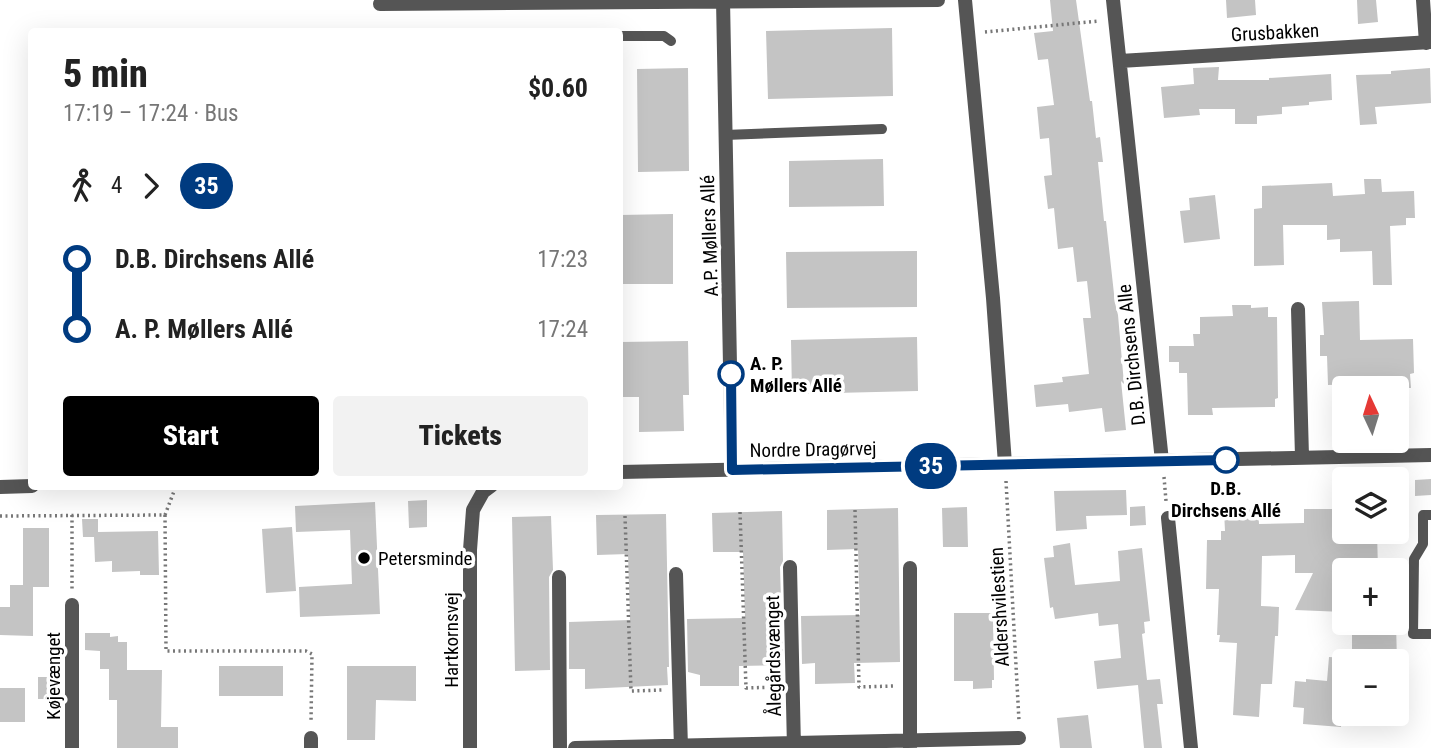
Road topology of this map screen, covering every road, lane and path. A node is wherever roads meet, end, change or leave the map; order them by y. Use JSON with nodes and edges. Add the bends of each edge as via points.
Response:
{"nodes":[{"id":1,"x":745,"y":0,"type":"edge"},
{"id":2,"x":938,"y":0,"type":"edge"},
{"id":3,"x":965,"y":0,"type":"edge"},
{"id":4,"x":1114,"y":0,"type":"edge"},
{"id":5,"x":1423,"y":0,"type":"edge"},
{"id":6,"x":457,"y":1,"type":"edge"},
{"id":7,"x":581,"y":1,"type":"edge"},
{"id":8,"x":610,"y":1,"type":"edge"},
{"id":9,"x":723,"y":1,"type":"edge"},
{"id":10,"x":408,"y":2,"type":"edge"},
{"id":11,"x":380,"y":4,"type":"dead end"},
{"id":12,"x":1115,"y":19,"type":"junction"},
{"id":13,"x":968,"y":34,"type":"junction"},
{"id":14,"x":623,"y":36,"type":"edge"},
{"id":15,"x":671,"y":41,"type":"dead end"},
{"id":16,"x":1428,"y":43,"type":"edge"},
{"id":17,"x":1120,"y":61,"type":"junction"},
{"id":18,"x":882,"y":129,"type":"dead end"},
{"id":19,"x":726,"y":135,"type":"junction"},
{"id":20,"x":1298,"y":309,"type":"dead end"},
{"id":21,"x":1431,"y":455,"type":"edge"},
{"id":22,"x":1302,"y":457,"type":"junction"},
{"id":23,"x":1162,"y":461,"type":"junction"},
{"id":24,"x":1005,"y":464,"type":"junction"},
{"id":25,"x":732,"y":470,"type":"junction"},
{"id":26,"x":623,"y":472,"type":"edge"},
{"id":27,"x":28,"y":486,"type":"edge"},
{"id":28,"x":0,"y":487,"type":"edge"},
{"id":29,"x":174,"y":490,"type":"edge"},
{"id":30,"x":482,"y":490,"type":"edge"},
{"id":31,"x":855,"y":510,"type":"dead end"},
{"id":32,"x":740,"y":512,"type":"dead end"},
{"id":33,"x":72,"y":515,"type":"junction"},
{"id":34,"x":165,"y":515,"type":"junction"},
{"id":35,"x":1431,"y":515,"type":"edge"},
{"id":36,"x":0,"y":516,"type":"edge"},
{"id":37,"x":625,"y":516,"type":"dead end"},
{"id":38,"x":1168,"y":518,"type":"joint"},
{"id":39,"x":790,"y":568,"type":"dead end"},
{"id":40,"x":910,"y":568,"type":"dead end"},
{"id":41,"x":676,"y":574,"type":"dead end"},
{"id":42,"x":559,"y":577,"type":"dead end"},
{"id":43,"x":72,"y":605,"type":"joint"},
{"id":44,"x":1431,"y":634,"type":"edge"},
{"id":45,"x":910,"y":685,"type":"junction"},
{"id":46,"x":793,"y":687,"type":"junction"},
{"id":47,"x":679,"y":690,"type":"junction"},
{"id":48,"x":1019,"y":738,"type":"joint"},
{"id":49,"x":311,"y":743,"type":"edge"},
{"id":50,"x":910,"y":744,"type":"edge"},
{"id":51,"x":794,"y":746,"type":"edge"},
{"id":52,"x":681,"y":747,"type":"edge"},
{"id":53,"x":72,"y":748,"type":"edge"},
{"id":54,"x":470,"y":748,"type":"edge"},
{"id":55,"x":561,"y":748,"type":"edge"},
{"id":56,"x":575,"y":748,"type":"edge"},
{"id":57,"x":1191,"y":748,"type":"edge"}],
"edges":[{"from":1,"to":2,"type":"street"},
{"from":1,"to":9,"type":"street"},
{"from":3,"to":13,"type":"street"},
{"from":4,"to":12,"type":"street","name":"D.B. Dirchsens Alle"},
{"from":5,"to":16,"type":"street"},
{"from":6,"to":7,"type":"street"},
{"from":6,"to":10,"type":"street"},
{"from":7,"to":8,"type":"street"},
{"from":8,"to":9,"type":"street"},
{"from":9,"to":19,"type":"street","name":"A.P. Møllers Allé"},
{"from":10,"to":11,"type":"street"},
{"from":12,"to":13,"type":"path"},
{"from":12,"to":17,"type":"street","name":"D.B. Dirchsens Alle"},
{"from":13,"to":24,"type":"street"},
{"from":14,"to":15,"type":"lane","via":[[664,36]]},
{"from":16,"to":17,"type":"street","name":"Grusbakken"},
{"from":17,"to":23,"type":"street","name":"D.B. Dirchsens Alle"},
{"from":18,"to":19,"type":"lane"},
{"from":19,"to":25,"type":"street","name":"A.P. Møllers Allé"},
{"from":20,"to":22,"type":"street"},
{"from":21,"to":22,"type":"street","name":"Nordre Dragørvej"},
{"from":22,"to":23,"type":"street","name":"Nordre Dragørvej"},
{"from":23,"to":24,"type":"street","name":"Nordre Dragørvej"},
{"from":23,"to":38,"type":"path"},
{"from":24,"to":25,"type":"street","name":"Nordre Dragørvej"},
{"from":24,"to":48,"type":"path","name":"Aldershvilestien"},
{"from":25,"to":26,"type":"street","name":"Nordre Dragørvej"},
{"from":27,"to":28,"type":"street"},
{"from":29,"to":34,"type":"path"},
{"from":30,"to":54,"type":"street","name":"Hartkornsvej","via":[[473,510],[470,550]]},
{"from":31,"to":45,"type":"path","via":[[859,687]]},
{"from":32,"to":46,"type":"path","via":[[746,688]]},
{"from":33,"to":34,"type":"path"},
{"from":33,"to":36,"type":"path"},
{"from":33,"to":43,"type":"path"},
{"from":34,"to":49,"type":"path","via":[[166,650],[312,654]]},
{"from":35,"to":44,"type":"lane","via":[[1423,515],[1423,544],[1413,559],[1413,634]]},
{"from":37,"to":47,"type":"path","via":[[631,691]]},
{"from":38,"to":57,"type":"street"},
{"from":39,"to":46,"type":"street","name":"Ålegårdsvænget"},
{"from":40,"to":45,"type":"street"},
{"from":41,"to":47,"type":"street"},
{"from":42,"to":55,"type":"street"},
{"from":43,"to":53,"type":"street","name":"Køjevænget"},
{"from":45,"to":50,"type":"street"},
{"from":46,"to":51,"type":"street","name":"Ålegårdsvænget"},
{"from":47,"to":52,"type":"street"},
{"from":48,"to":50,"type":"street","name":"Ålegårdsvænget"},
{"from":50,"to":51,"type":"street","name":"Ålegårdsvænget"},
{"from":51,"to":52,"type":"street","name":"Ålegårdsvænget"},
{"from":52,"to":56,"type":"street","name":"Ålegårdsvænget"}]}
